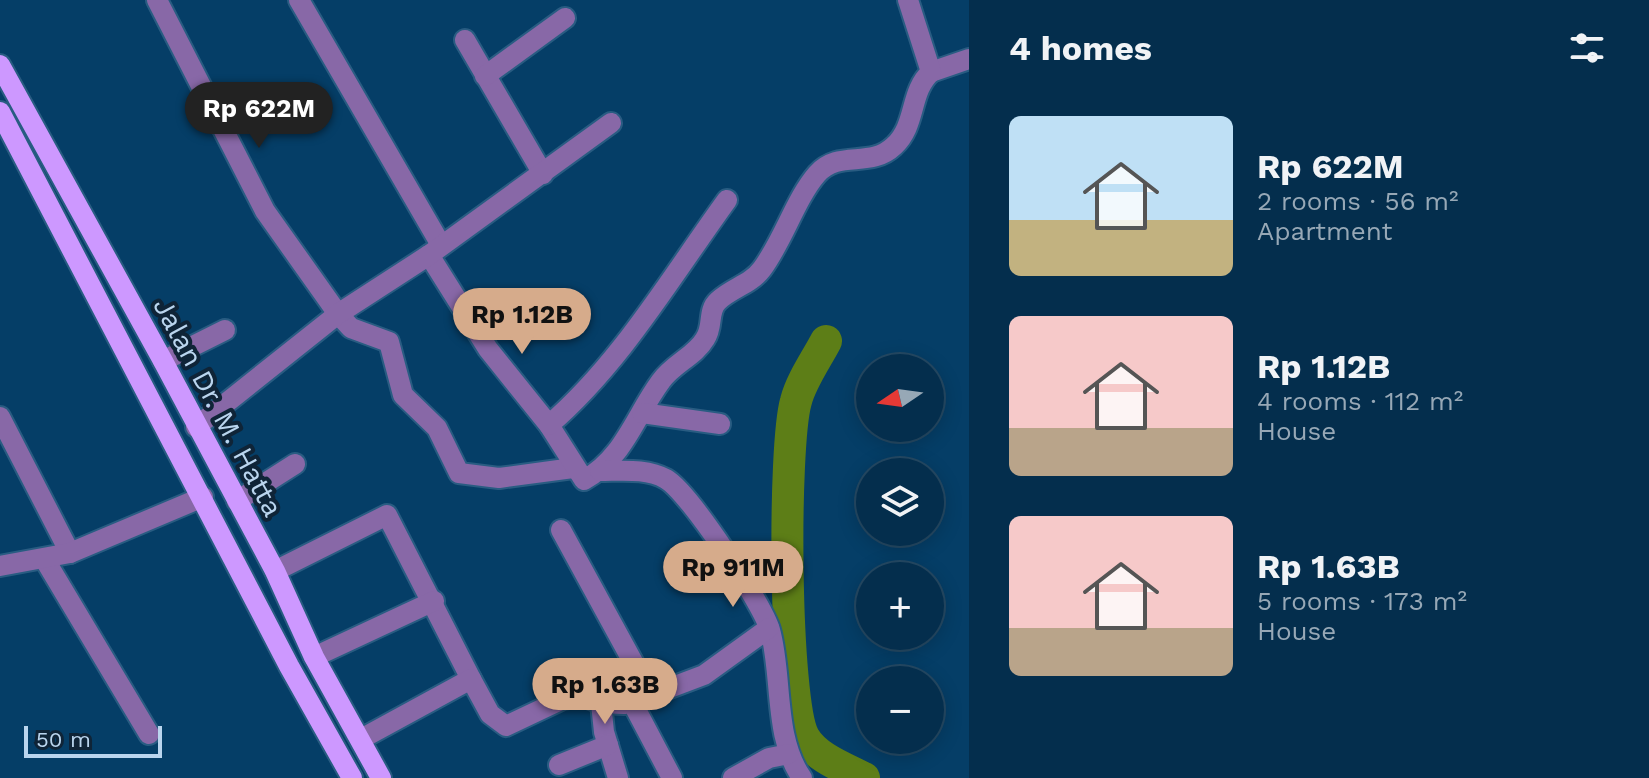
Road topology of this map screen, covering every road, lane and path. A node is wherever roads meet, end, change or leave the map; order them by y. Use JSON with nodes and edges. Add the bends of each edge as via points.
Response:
{"nodes":[{"id":1,"x":157,"y":0,"type":"edge"},
{"id":2,"x":299,"y":0,"type":"edge"},
{"id":3,"x":908,"y":0,"type":"edge"},
{"id":4,"x":565,"y":18,"type":"dead end"},
{"id":5,"x":465,"y":40,"type":"dead end"},
{"id":6,"x":969,"y":59,"type":"edge"},
{"id":7,"x":0,"y":65,"type":"edge"},
{"id":8,"x":931,"y":72,"type":"junction"},
{"id":9,"x":485,"y":76,"type":"junction"},
{"id":10,"x":0,"y":112,"type":"edge"},
{"id":11,"x":611,"y":123,"type":"dead end"},
{"id":12,"x":6,"y":134,"type":"edge"},
{"id":13,"x":543,"y":174,"type":"junction"},
{"id":14,"x":727,"y":200,"type":"dead end"},
{"id":15,"x":435,"y":250,"type":"junction"},
{"id":16,"x":338,"y":314,"type":"junction"},
{"id":17,"x":225,"y":330,"type":"dead end"},
{"id":18,"x":163,"y":361,"type":"junction"},
{"id":19,"x":642,"y":413,"type":"junction"},
{"id":20,"x":0,"y":417,"type":"edge"},
{"id":21,"x":720,"y":424,"type":"dead end"},
{"id":22,"x":549,"y":425,"type":"junction"},
{"id":23,"x":196,"y":427,"type":"junction"},
{"id":24,"x":295,"y":464,"type":"dead end"},
{"id":25,"x":573,"y":468,"type":"junction"},
{"id":26,"x":600,"y":471,"type":"junction"},
{"id":27,"x":203,"y":497,"type":"junction"},
{"id":28,"x":237,"y":501,"type":"junction"},
{"id":29,"x":561,"y":530,"type":"dead end"},
{"id":30,"x":70,"y":553,"type":"junction"},
{"id":31,"x":45,"y":560,"type":"junction"},
{"id":32,"x":0,"y":566,"type":"edge"},
{"id":33,"x":275,"y":571,"type":"junction"},
{"id":34,"x":434,"y":601,"type":"junction"},
{"id":35,"x":769,"y":628,"type":"junction"},
{"id":36,"x":314,"y":657,"type":"junction"},
{"id":37,"x":471,"y":679,"type":"junction"},
{"id":38,"x":642,"y":700,"type":"junction"},
{"id":39,"x":601,"y":703,"type":"junction"},
{"id":40,"x":149,"y":734,"type":"dead end"},
{"id":41,"x":361,"y":739,"type":"junction"},
{"id":42,"x":608,"y":745,"type":"junction"},
{"id":43,"x":789,"y":754,"type":"junction"},
{"id":44,"x":559,"y":765,"type":"dead end"},
{"id":45,"x":352,"y":778,"type":"edge"},
{"id":46,"x":381,"y":778,"type":"edge"},
{"id":47,"x":618,"y":778,"type":"edge"},
{"id":48,"x":672,"y":778,"type":"edge"},
{"id":49,"x":733,"y":778,"type":"edge"},
{"id":50,"x":802,"y":778,"type":"edge"}],
"edges":[{"from":1,"to":16,"type":"street","via":[[265,211]]},
{"from":2,"to":15,"type":"street"},
{"from":3,"to":8,"type":"street"},
{"from":4,"to":9,"type":"street"},
{"from":5,"to":9,"type":"street"},
{"from":6,"to":8,"type":"street"},
{"from":7,"to":18,"type":"main road","name":"Jalan Dr. M. Hatta"},
{"from":8,"to":19,"type":"street","via":[[921,81],[911,124],[894,146],[865,161],[837,161],[816,175],[759,272],[717,302],[704,342],[661,381]]},
{"from":9,"to":13,"type":"street"},
{"from":10,"to":12,"type":"main road","name":"Jalan Dr. M. Hatta"},
{"from":11,"to":13,"type":"street"},
{"from":12,"to":27,"type":"main road","name":"Jalan Dr. M. Hatta"},
{"from":13,"to":15,"type":"street"},
{"from":14,"to":22,"type":"street","via":[[607,365]]},
{"from":15,"to":16,"type":"street"},
{"from":15,"to":22,"type":"street","via":[[488,349]]},
{"from":16,"to":23,"type":"street"},
{"from":16,"to":25,"type":"street","via":[[351,328],[389,342],[403,395],[437,428],[459,473],[499,478]]},
{"from":17,"to":18,"type":"street"},
{"from":18,"to":23,"type":"main road","name":"Jalan Dr. M. Hatta"},
{"from":19,"to":21,"type":"street"},
{"from":19,"to":26,"type":"street"},
{"from":20,"to":30,"type":"street"},
{"from":22,"to":25,"type":"street"},
{"from":23,"to":28,"type":"main road","name":"Jalan Dr. M. Hatta"},
{"from":24,"to":28,"type":"street"},
{"from":25,"to":26,"type":"street","via":[[584,480]]},
{"from":26,"to":35,"type":"street","via":[[652,472],[669,480],[701,518]]},
{"from":27,"to":30,"type":"street"},
{"from":27,"to":45,"type":"main road","name":"Jalan Dr. M. Hatta"},
{"from":28,"to":33,"type":"main road","name":"Jalan Dr. M. Hatta"},
{"from":29,"to":38,"type":"street"},
{"from":30,"to":31,"type":"street"},
{"from":31,"to":32,"type":"street"},
{"from":31,"to":40,"type":"street"},
{"from":33,"to":34,"type":"street","via":[[387,515]]},
{"from":33,"to":36,"type":"main road","name":"Jalan Dr. M. Hatta"},
{"from":34,"to":36,"type":"street"},
{"from":34,"to":37,"type":"street"},
{"from":35,"to":38,"type":"street","via":[[704,675]]},
{"from":35,"to":43,"type":"street"},
{"from":36,"to":41,"type":"main road","name":"Jalan Dr. M. Hatta"},
{"from":37,"to":39,"type":"street","via":[[490,714],[506,726],[563,699],[583,696]]},
{"from":37,"to":41,"type":"street"},
{"from":38,"to":39,"type":"street"},
{"from":38,"to":48,"type":"street"},
{"from":39,"to":42,"type":"street"},
{"from":41,"to":46,"type":"main road","name":"Jalan Dr. M. Hatta"},
{"from":42,"to":44,"type":"street"},
{"from":42,"to":47,"type":"street"},
{"from":43,"to":49,"type":"street","via":[[769,758]]},
{"from":43,"to":50,"type":"street"}]}
